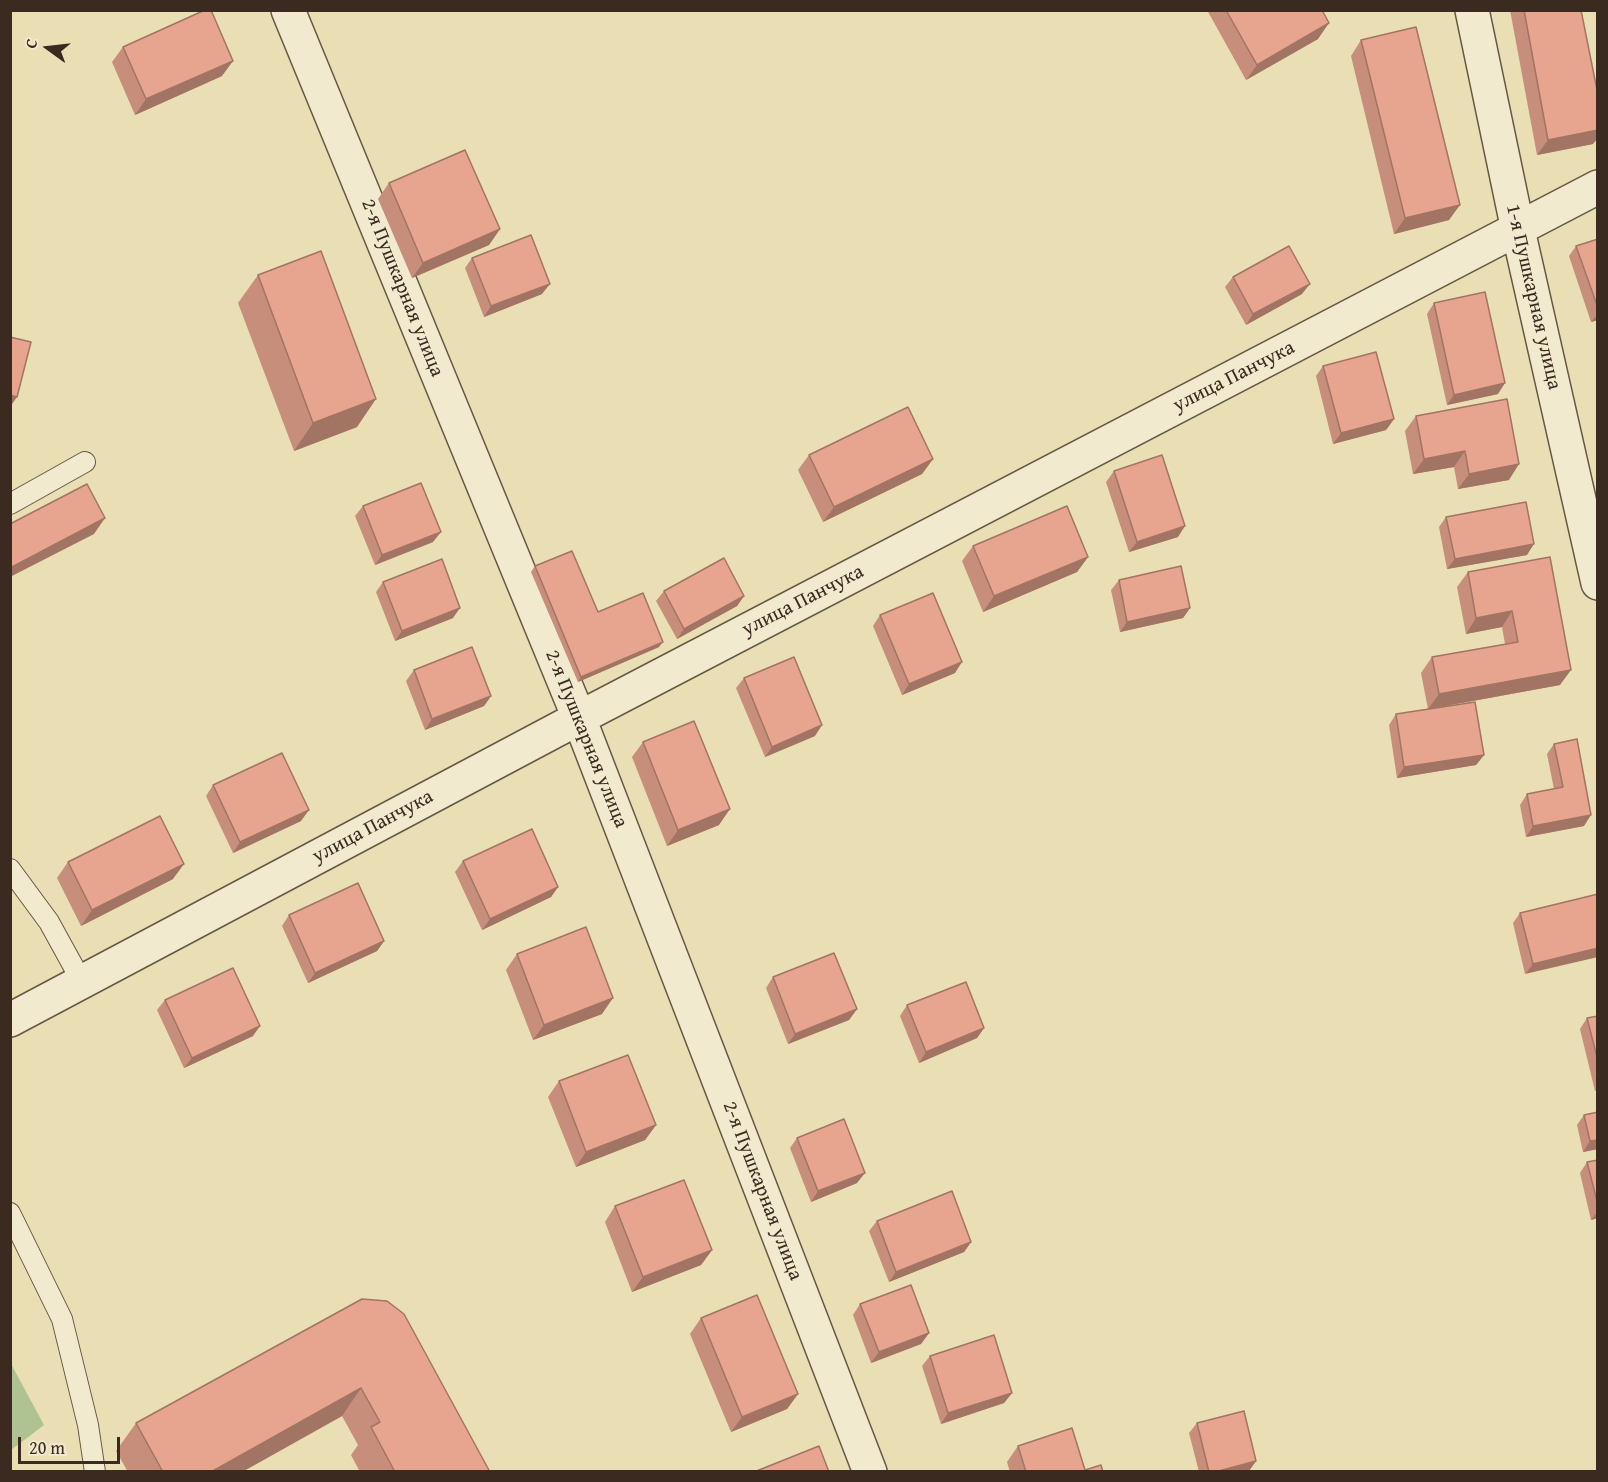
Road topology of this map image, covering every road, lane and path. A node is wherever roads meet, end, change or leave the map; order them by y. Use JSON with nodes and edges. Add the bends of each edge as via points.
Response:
{"nodes":[{"id":1,"x":288,"y":10,"type":"edge"},
{"id":2,"x":1472,"y":10,"type":"edge"},
{"id":3,"x":1598,"y":187,"type":"edge"},
{"id":4,"x":1518,"y":230,"type":"junction"},
{"id":5,"x":85,"y":462,"type":"dead end"},
{"id":6,"x":10,"y":504,"type":"edge"},
{"id":7,"x":1598,"y":583,"type":"edge"},
{"id":8,"x":579,"y":718,"type":"junction"},
{"id":9,"x":10,"y":869,"type":"edge"},
{"id":10,"x":82,"y":982,"type":"junction"},
{"id":11,"x":10,"y":1020,"type":"edge"},
{"id":12,"x":10,"y":1213,"type":"edge"},
{"id":13,"x":95,"y":1472,"type":"edge"},
{"id":14,"x":870,"y":1472,"type":"edge"}],
"edges":[{"from":1,"to":8,"type":"street","name":"2-я Пушкарная улица"},
{"from":2,"to":4,"type":"street","name":"1-я Пушкарная улица"},
{"from":3,"to":4,"type":"street","name":"улица Панчука"},
{"from":4,"to":7,"type":"street","name":"1-я Пушкарная улица"},
{"from":4,"to":8,"type":"street","name":"улица Панчука"},
{"from":5,"to":6,"type":"lane"},
{"from":8,"to":10,"type":"street","name":"улица Панчука"},
{"from":8,"to":14,"type":"street","name":"2-я Пушкарная улица"},
{"from":9,"to":10,"type":"lane","via":[[49,922]]},
{"from":10,"to":11,"type":"street","name":"улица Панчука"},
{"from":12,"to":13,"type":"lane","via":[[62,1319],[88,1425]]}]}
